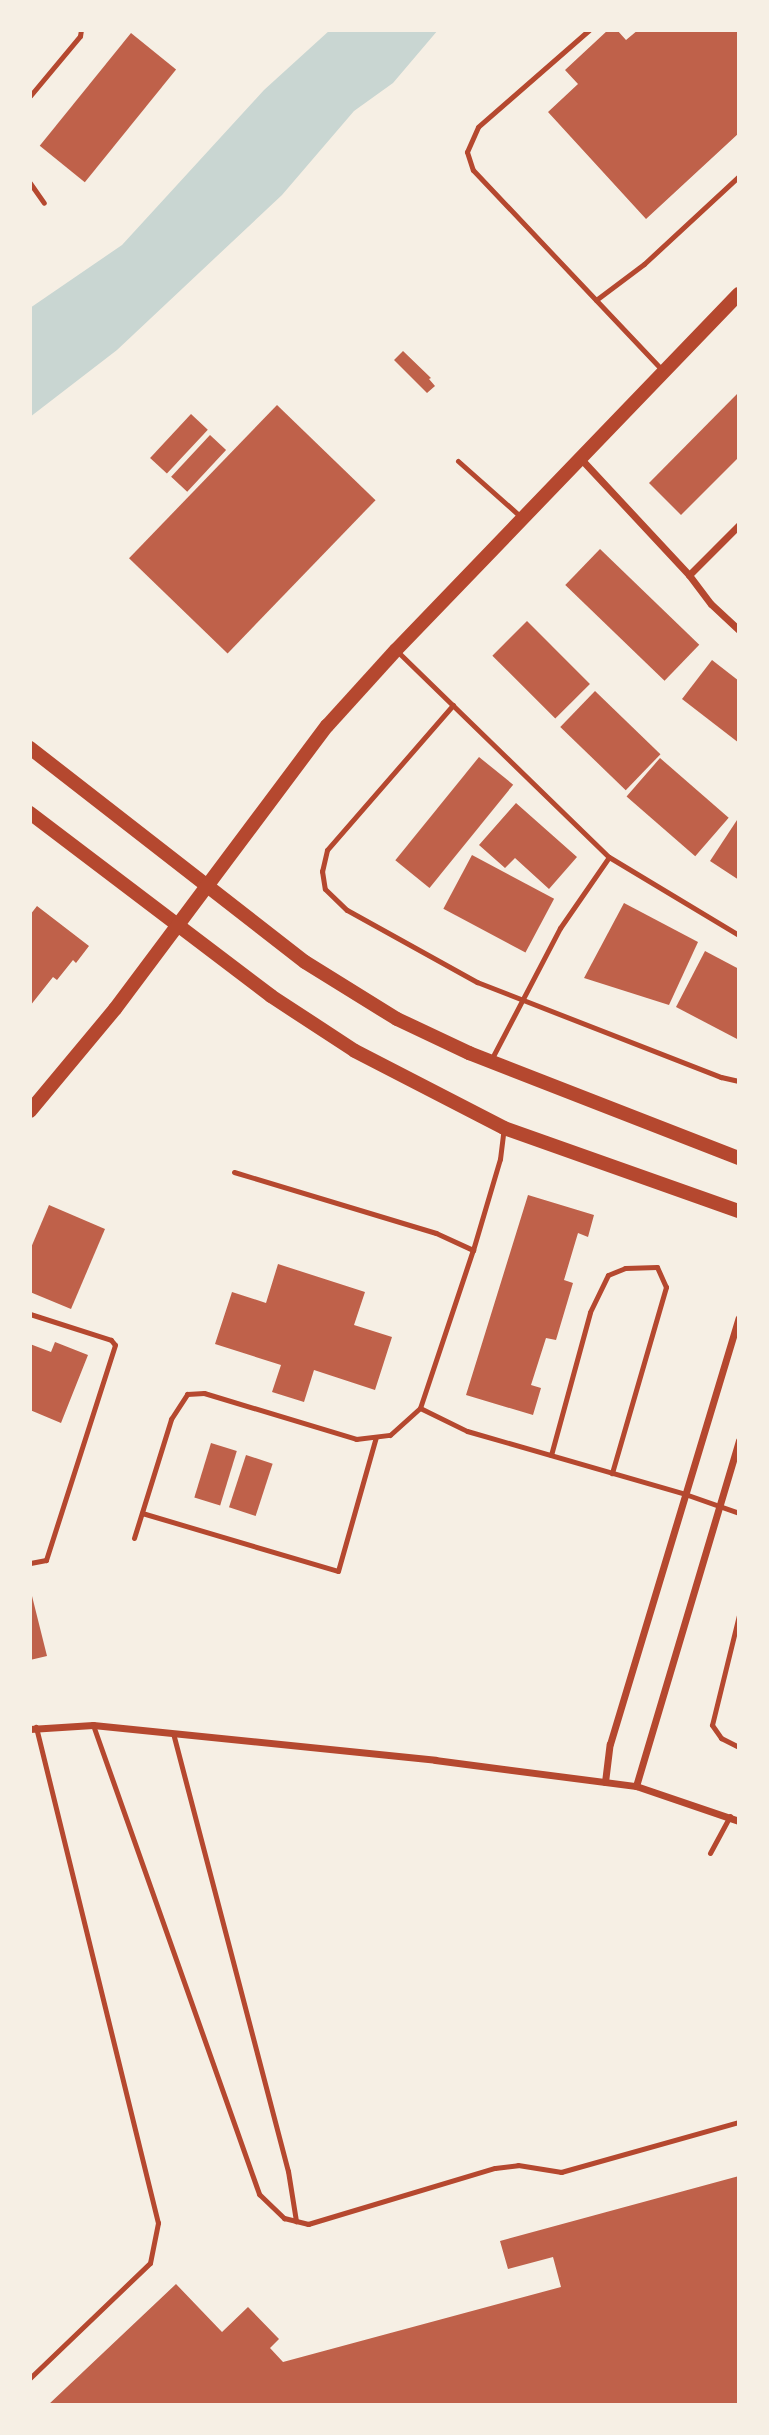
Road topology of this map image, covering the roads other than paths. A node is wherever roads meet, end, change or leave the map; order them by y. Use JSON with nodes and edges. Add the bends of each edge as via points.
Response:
{"nodes":[{"id":1,"x":81,"y":30,"type":"edge"},
{"id":2,"x":589,"y":30,"type":"edge"},
{"id":3,"x":30,"y":96,"type":"edge"},
{"id":4,"x":739,"y":176,"type":"edge"},
{"id":5,"x":30,"y":183,"type":"edge"},
{"id":6,"x":44,"y":202,"type":"dead end"},
{"id":7,"x":739,"y":293,"type":"edge"},
{"id":8,"x":596,"y":300,"type":"junction"},
{"id":9,"x":663,"y":372,"type":"junction"},
{"id":10,"x":580,"y":458,"type":"junction"},
{"id":11,"x":457,"y":461,"type":"dead end"},
{"id":12,"x":523,"y":518,"type":"junction"},
{"id":13,"x":739,"y":524,"type":"edge"},
{"id":14,"x":689,"y":575,"type":"junction"},
{"id":15,"x":739,"y":630,"type":"edge"},
{"id":16,"x":396,"y":650,"type":"junction"},
{"id":17,"x":453,"y":705,"type":"junction"},
{"id":18,"x":30,"y":748,"type":"edge"},
{"id":19,"x":30,"y":813,"type":"edge"},
{"id":20,"x":609,"y":857,"type":"junction"},
{"id":21,"x":208,"y":885,"type":"junction"},
{"id":22,"x":177,"y":927,"type":"junction"},
{"id":23,"x":739,"y":935,"type":"edge"},
{"id":24,"x":521,"y":1001,"type":"junction"},
{"id":25,"x":491,"y":1061,"type":"junction"},
{"id":26,"x":739,"y":1082,"type":"edge"},
{"id":27,"x":30,"y":1111,"type":"edge"},
{"id":28,"x":504,"y":1128,"type":"junction"},
{"id":29,"x":739,"y":1158,"type":"edge"},
{"id":30,"x":234,"y":1172,"type":"dead end"},
{"id":31,"x":739,"y":1211,"type":"edge"},
{"id":32,"x":473,"y":1251,"type":"junction"},
{"id":33,"x":30,"y":1314,"type":"edge"},
{"id":34,"x":739,"y":1318,"type":"edge"},
{"id":35,"x":420,"y":1408,"type":"junction"},
{"id":36,"x":376,"y":1437,"type":"junction"},
{"id":37,"x":739,"y":1440,"type":"edge"},
{"id":38,"x":551,"y":1455,"type":"junction"},
{"id":39,"x":612,"y":1473,"type":"junction"},
{"id":40,"x":685,"y":1494,"type":"junction"},
{"id":41,"x":719,"y":1506,"type":"junction"},
{"id":42,"x":142,"y":1513,"type":"junction"},
{"id":43,"x":739,"y":1513,"type":"edge"},
{"id":44,"x":134,"y":1538,"type":"dead end"},
{"id":45,"x":30,"y":1563,"type":"edge"},
{"id":46,"x":739,"y":1615,"type":"edge"},
{"id":47,"x":93,"y":1725,"type":"junction"},
{"id":48,"x":33,"y":1728,"type":"edge"},
{"id":49,"x":173,"y":1733,"type":"junction"},
{"id":50,"x":739,"y":1747,"type":"edge"},
{"id":51,"x":605,"y":1782,"type":"junction"},
{"id":52,"x":636,"y":1786,"type":"junction"},
{"id":53,"x":730,"y":1816,"type":"junction"},
{"id":54,"x":739,"y":1821,"type":"edge"},
{"id":55,"x":710,"y":1853,"type":"dead end"},
{"id":56,"x":739,"y":2122,"type":"edge"},
{"id":57,"x":296,"y":2221,"type":"junction"},
{"id":58,"x":30,"y":2378,"type":"edge"}],
"edges":[{"from":1,"to":3,"type":"lane"},
{"from":2,"to":8,"type":"lane","via":[[478,127],[467,152],[473,170]]},
{"from":4,"to":8,"type":"lane","via":[[644,264]]},
{"from":5,"to":6,"type":"lane"},
{"from":7,"to":9,"type":"main road"},
{"from":8,"to":9,"type":"lane"},
{"from":9,"to":10,"type":"main road"},
{"from":10,"to":12,"type":"main road"},
{"from":10,"to":14,"type":"street"},
{"from":11,"to":12,"type":"lane"},
{"from":12,"to":16,"type":"main road"},
{"from":13,"to":14,"type":"street"},
{"from":14,"to":15,"type":"street"},
{"from":16,"to":17,"type":"lane"},
{"from":16,"to":21,"type":"main road","via":[[298,762]]},
{"from":17,"to":20,"type":"lane"},
{"from":17,"to":24,"type":"lane","via":[[327,850],[322,871],[325,888],[347,910],[477,982]]},
{"from":18,"to":21,"type":"main road"},
{"from":19,"to":22,"type":"main road"},
{"from":20,"to":23,"type":"lane"},
{"from":20,"to":24,"type":"lane","via":[[560,928]]},
{"from":21,"to":22,"type":"main road"},
{"from":21,"to":25,"type":"main road","via":[[348,990]]},
{"from":22,"to":27,"type":"main road"},
{"from":22,"to":28,"type":"main road","via":[[307,1022]]},
{"from":24,"to":25,"type":"lane"},
{"from":24,"to":26,"type":"lane"},
{"from":25,"to":29,"type":"main road"},
{"from":28,"to":31,"type":"main road"},
{"from":28,"to":32,"type":"lane","via":[[500,1159]]},
{"from":30,"to":32,"type":"lane","via":[[436,1233]]},
{"from":32,"to":35,"type":"lane"},
{"from":33,"to":45,"type":"lane","via":[[111,1339],[115,1345],[46,1560]]},
{"from":34,"to":40,"type":"street"},
{"from":35,"to":36,"type":"lane","via":[[390,1435]]},
{"from":35,"to":38,"type":"lane","via":[[467,1430]]},
{"from":36,"to":42,"type":"lane","via":[[356,1439],[204,1393],[187,1394],[171,1419]]},
{"from":36,"to":42,"type":"lane","via":[[338,1572]]},
{"from":37,"to":41,"type":"street"},
{"from":38,"to":39,"type":"lane"},
{"from":38,"to":39,"type":"lane","via":[[590,1312],[608,1275],[625,1268],[657,1267],[666,1287]]},
{"from":39,"to":40,"type":"lane"},
{"from":40,"to":41,"type":"lane"},
{"from":40,"to":51,"type":"street","via":[[610,1744]]},
{"from":41,"to":43,"type":"lane"},
{"from":41,"to":52,"type":"street"},
{"from":42,"to":44,"type":"lane"},
{"from":46,"to":50,"type":"lane","via":[[712,1725],[721,1738]]},
{"from":47,"to":48,"type":"street"},
{"from":47,"to":49,"type":"street"},
{"from":47,"to":57,"type":"lane","via":[[259,2194],[284,2218]]},
{"from":48,"to":58,"type":"lane","via":[[158,2223],[150,2263]]},
{"from":49,"to":51,"type":"street"},
{"from":49,"to":57,"type":"lane","via":[[288,2171]]},
{"from":51,"to":52,"type":"street"},
{"from":52,"to":53,"type":"street"},
{"from":53,"to":54,"type":"street"},
{"from":53,"to":55,"type":"lane"},
{"from":56,"to":57,"type":"lane","via":[[561,2172],[518,2165],[495,2168],[308,2224]]}]}
